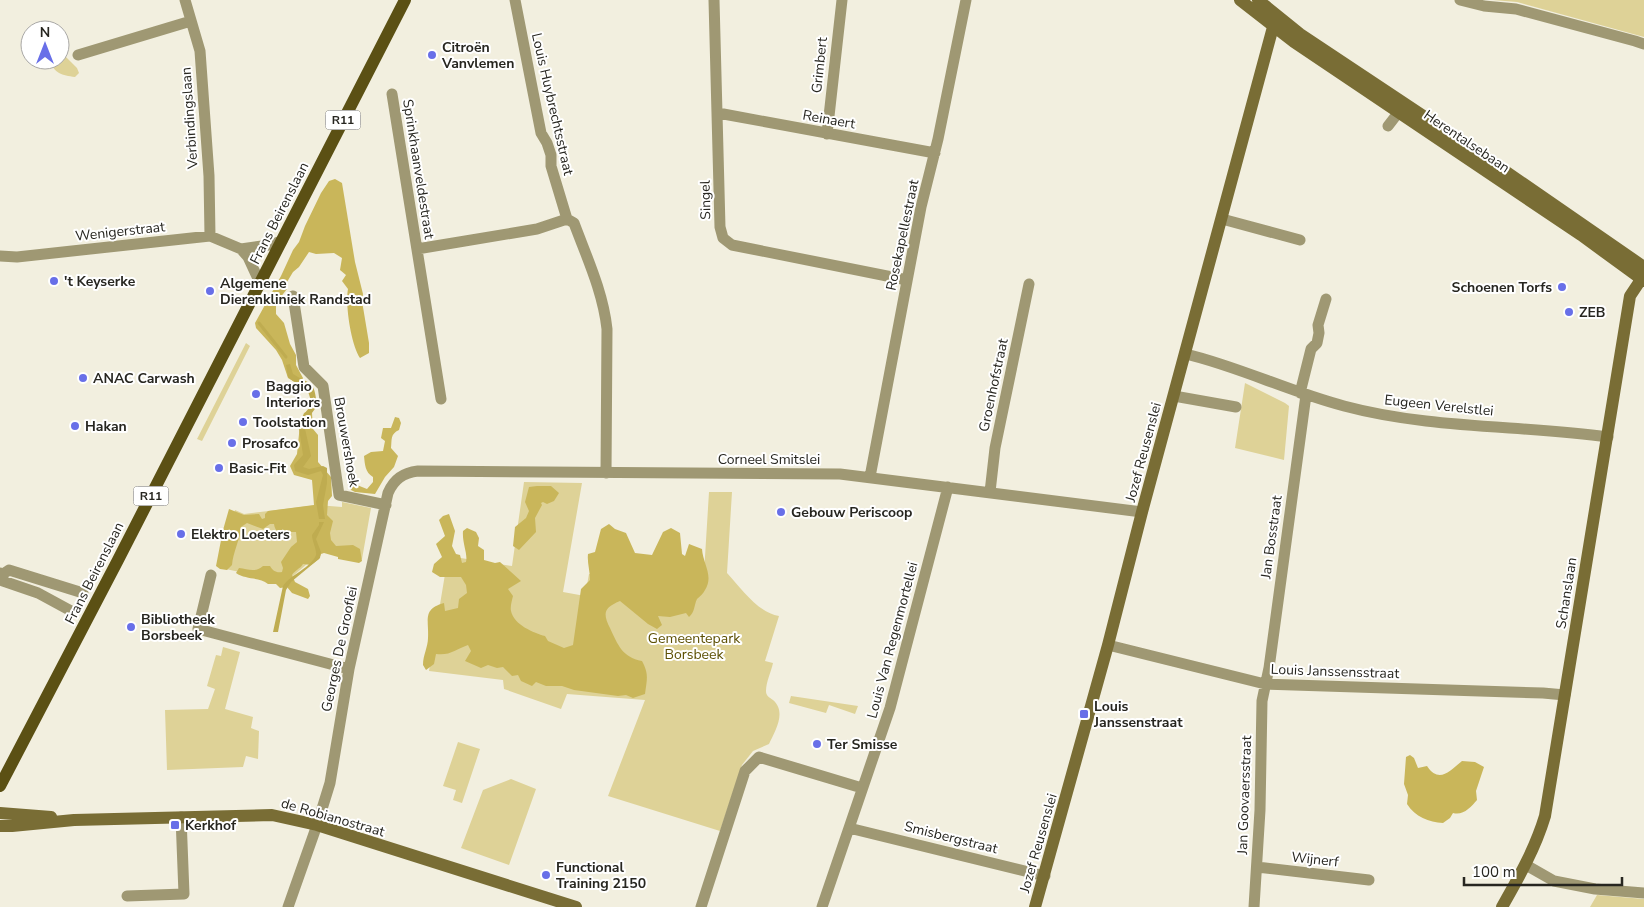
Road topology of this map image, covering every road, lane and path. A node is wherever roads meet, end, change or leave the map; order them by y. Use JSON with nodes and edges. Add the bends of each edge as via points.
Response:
{"nodes":[{"id":1,"x":185,"y":0,"type":"edge"},
{"id":2,"x":405,"y":0,"type":"edge"},
{"id":3,"x":515,"y":0,"type":"edge"},
{"id":4,"x":714,"y":0,"type":"edge"},
{"id":5,"x":842,"y":0,"type":"edge"},
{"id":6,"x":966,"y":0,"type":"edge"},
{"id":7,"x":1240,"y":0,"type":"edge"},
{"id":8,"x":1460,"y":0,"type":"edge"},
{"id":9,"x":1264,"y":2,"type":"edge"},
{"id":10,"x":191,"y":21,"type":"junction"},
{"id":11,"x":1289,"y":25,"type":"junction"},
{"id":12,"x":1273,"y":27,"type":"junction"},
{"id":13,"x":1644,"y":44,"type":"edge"},
{"id":14,"x":78,"y":55,"type":"dead end"},
{"id":15,"x":392,"y":94,"type":"dead end"},
{"id":16,"x":718,"y":113,"type":"junction"},
{"id":17,"x":1398,"y":113,"type":"junction"},
{"id":18,"x":1388,"y":126,"type":"dead end"},
{"id":19,"x":827,"y":134,"type":"junction"},
{"id":20,"x":935,"y":153,"type":"junction"},
{"id":21,"x":567,"y":219,"type":"junction"},
{"id":22,"x":1222,"y":219,"type":"junction"},
{"id":23,"x":210,"y":236,"type":"junction"},
{"id":24,"x":1300,"y":240,"type":"dead end"},
{"id":25,"x":282,"y":241,"type":"junction"},
{"id":26,"x":241,"y":249,"type":"junction"},
{"id":27,"x":417,"y":249,"type":"junction"},
{"id":28,"x":0,"y":256,"type":"edge"},
{"id":29,"x":1643,"y":275,"type":"edge"},
{"id":30,"x":907,"y":280,"type":"junction"},
{"id":31,"x":260,"y":284,"type":"junction"},
{"id":32,"x":1029,"y":284,"type":"dead end"},
{"id":33,"x":292,"y":296,"type":"dead end"},
{"id":34,"x":1326,"y":299,"type":"dead end"},
{"id":35,"x":1186,"y":354,"type":"junction"},
{"id":36,"x":1303,"y":394,"type":"junction"},
{"id":37,"x":1174,"y":396,"type":"junction"},
{"id":38,"x":441,"y":398,"type":"dead end"},
{"id":39,"x":1236,"y":407,"type":"dead end"},
{"id":40,"x":1608,"y":437,"type":"junction"},
{"id":41,"x":606,"y":473,"type":"junction"},
{"id":42,"x":870,"y":477,"type":"junction"},
{"id":43,"x":395,"y":481,"type":"joint"},
{"id":44,"x":948,"y":487,"type":"junction"},
{"id":45,"x":990,"y":492,"type":"junction"},
{"id":46,"x":386,"y":505,"type":"junction"},
{"id":47,"x":1142,"y":512,"type":"junction"},
{"id":48,"x":1,"y":573,"type":"edge"},
{"id":49,"x":211,"y":575,"type":"dead end"},
{"id":50,"x":83,"y":593,"type":"dead end"},
{"id":51,"x":73,"y":612,"type":"dead end"},
{"id":52,"x":1108,"y":645,"type":"junction"},
{"id":53,"x":349,"y":669,"type":"junction"},
{"id":54,"x":1265,"y":684,"type":"junction"},
{"id":55,"x":1565,"y":696,"type":"junction"},
{"id":56,"x":0,"y":786,"type":"edge"},
{"id":57,"x":862,"y":788,"type":"junction"},
{"id":58,"x":0,"y":813,"type":"edge"},
{"id":59,"x":181,"y":817,"type":"junction"},
{"id":60,"x":74,"y":820,"type":"junction"},
{"id":61,"x":317,"y":825,"type":"junction"},
{"id":62,"x":0,"y":826,"type":"edge"},
{"id":63,"x":849,"y":828,"type":"junction"},
{"id":64,"x":1526,"y":865,"type":"junction"},
{"id":65,"x":1257,"y":867,"type":"junction"},
{"id":66,"x":1045,"y":876,"type":"junction"},
{"id":67,"x":1369,"y":880,"type":"dead end"},
{"id":68,"x":1644,"y":893,"type":"edge"},
{"id":69,"x":128,"y":896,"type":"dead end"},
{"id":70,"x":288,"y":907,"type":"edge"},
{"id":71,"x":576,"y":907,"type":"edge"},
{"id":72,"x":701,"y":907,"type":"edge"},
{"id":73,"x":822,"y":907,"type":"edge"},
{"id":74,"x":1035,"y":907,"type":"edge"},
{"id":75,"x":1254,"y":907,"type":"edge"},
{"id":76,"x":1502,"y":907,"type":"edge"}],
"edges":[{"from":1,"to":10,"type":"street","name":"Verbindingslaan"},
{"from":2,"to":25,"type":"main road","name":"Frans Beirenslaan","number":"R11"},
{"from":3,"to":21,"type":"street","name":"Louis Huybrechtsstraat","via":[[541,133],[551,155],[551,166]]},
{"from":4,"to":16,"type":"street","name":"Singel"},
{"from":5,"to":19,"type":"street","name":"Grimbert"},
{"from":6,"to":20,"type":"street","name":"Rosekapellestraat"},
{"from":7,"to":12,"type":"street","name":"Herentalsebaan"},
{"from":8,"to":13,"type":"street","via":[[1516,9]]},
{"from":9,"to":11,"type":"street","name":"Herentalsebaan"},
{"from":9,"to":12,"type":"street"},
{"from":10,"to":14,"type":"street"},
{"from":10,"to":23,"type":"street","name":"Verbindingslaan","via":[[200,51]]},
{"from":11,"to":12,"type":"street"},
{"from":11,"to":29,"type":"street","name":"Herentalsebaan"},
{"from":12,"to":17,"type":"street","name":"Herentalsebaan"},
{"from":12,"to":22,"type":"street","name":"Jozef Reusenslei"},
{"from":15,"to":27,"type":"street","name":"Sprinkhaanveldestraat"},
{"from":16,"to":19,"type":"street","name":"Reinaert"},
{"from":16,"to":30,"type":"street","name":"Singel","via":[[720,227],[723,238],[732,246]]},
{"from":17,"to":18,"type":"street"},
{"from":17,"to":29,"type":"street","name":"Herentalsebaan"},
{"from":19,"to":20,"type":"street","name":"Reinaert"},
{"from":20,"to":30,"type":"street","name":"Rosekapellestraat"},
{"from":21,"to":27,"type":"street","name":"Sprinkhaanveldestraat","via":[[537,229]]},
{"from":21,"to":41,"type":"street","name":"Louis Huybrechtsstraat","via":[[574,224],[605,314]]},
{"from":22,"to":24,"type":"street"},
{"from":22,"to":35,"type":"street","name":"Jozef Reusenslei"},
{"from":23,"to":26,"type":"street","name":"Wenigerstraat"},
{"from":23,"to":28,"type":"street","name":"Wenigerstraat","via":[[17,257]]},
{"from":25,"to":26,"type":"street"},
{"from":25,"to":31,"type":"main road","name":"Frans Beirenslaan","number":"R11"},
{"from":26,"to":31,"type":"street","via":[[248,256]]},
{"from":27,"to":38,"type":"street","name":"Sprinkhaanveldestraat"},
{"from":29,"to":40,"type":"street","name":"Schanslaan","via":[[1630,296]]},
{"from":30,"to":42,"type":"street","name":"Rosekapellestraat"},
{"from":31,"to":56,"type":"main road","name":"Frans Beirenslaan","number":"R11"},
{"from":32,"to":45,"type":"street","name":"Groenhofstraat"},
{"from":33,"to":46,"type":"street","name":"Brouwershoek","via":[[304,366],[323,386],[339,495]]},
{"from":34,"to":36,"type":"street","name":"Jan Bosstraat","via":[[1318,324],[1317,342],[1311,348]]},
{"from":35,"to":36,"type":"street","name":"Eugeen Verelstlei"},
{"from":35,"to":37,"type":"street","name":"Jozef Reusenslei"},
{"from":36,"to":40,"type":"street","name":"Eugeen Verelstlei","via":[[1405,419]]},
{"from":36,"to":54,"type":"street","name":"Jan Bosstraat"},
{"from":37,"to":39,"type":"street"},
{"from":37,"to":47,"type":"street","name":"Jozef Reusenslei"},
{"from":40,"to":55,"type":"street","name":"Schanslaan"},
{"from":41,"to":42,"type":"street","name":"Corneel Smitslei","via":[[840,474]]},
{"from":41,"to":43,"type":"street","name":"Corneel Smitslei","via":[[418,471]]},
{"from":42,"to":44,"type":"street","name":"Corneel Smitslei"},
{"from":43,"to":46,"type":"street","name":"Georges De Grooflei"},
{"from":44,"to":45,"type":"street","name":"Corneel Smitslei"},
{"from":44,"to":57,"type":"street","name":"Louis Van Regenmortellei","via":[[890,708]]},
{"from":45,"to":47,"type":"street","name":"Corneel Smitslei"},
{"from":46,"to":53,"type":"street","name":"Georges De Grooflei"},
{"from":47,"to":52,"type":"street","name":"Jozef Reusenslei"},
{"from":48,"to":50,"type":"street","via":[[9,570]]},
{"from":48,"to":51,"type":"street","via":[[3,581],[38,593]]},
{"from":49,"to":53,"type":"street","via":[[198,629]]},
{"from":52,"to":54,"type":"street","name":"Louis Janssensstraat"},
{"from":52,"to":66,"type":"street","name":"Jozef Reusenslei"},
{"from":53,"to":61,"type":"street","name":"Georges De Grooflei","via":[[330,783]]},
{"from":54,"to":55,"type":"street","name":"Louis Janssensstraat"},
{"from":54,"to":65,"type":"street","name":"Jan Goovaersstraat"},
{"from":55,"to":64,"type":"street","name":"Schanslaan","via":[[1544,816]]},
{"from":57,"to":63,"type":"street","name":"Louis Van Regenmortellei"},
{"from":57,"to":72,"type":"street","via":[[759,756],[745,771]]},
{"from":58,"to":60,"type":"street","name":"de Robianostraat"},
{"from":59,"to":60,"type":"street","name":"de Robianostraat"},
{"from":59,"to":61,"type":"street","name":"de Robianostraat","via":[[272,815]]},
{"from":59,"to":69,"type":"street","via":[[184,894]]},
{"from":60,"to":62,"type":"street","name":"de Robianostraat"},
{"from":61,"to":70,"type":"street","name":"Georges De Grooflei"},
{"from":61,"to":71,"type":"street","name":"de Robianostraat"},
{"from":63,"to":66,"type":"street","name":"Smisbergstraat"},
{"from":63,"to":73,"type":"street","name":"Louis Van Regenmortellei"},
{"from":64,"to":68,"type":"street","via":[[1554,881],[1595,889]]},
{"from":64,"to":76,"type":"street","name":"Schanslaan"},
{"from":65,"to":67,"type":"street","name":"Wijnerf"},
{"from":65,"to":75,"type":"street","name":"Jan Goovaersstraat"},
{"from":66,"to":74,"type":"street","name":"Jozef Reusenslei"}]}
